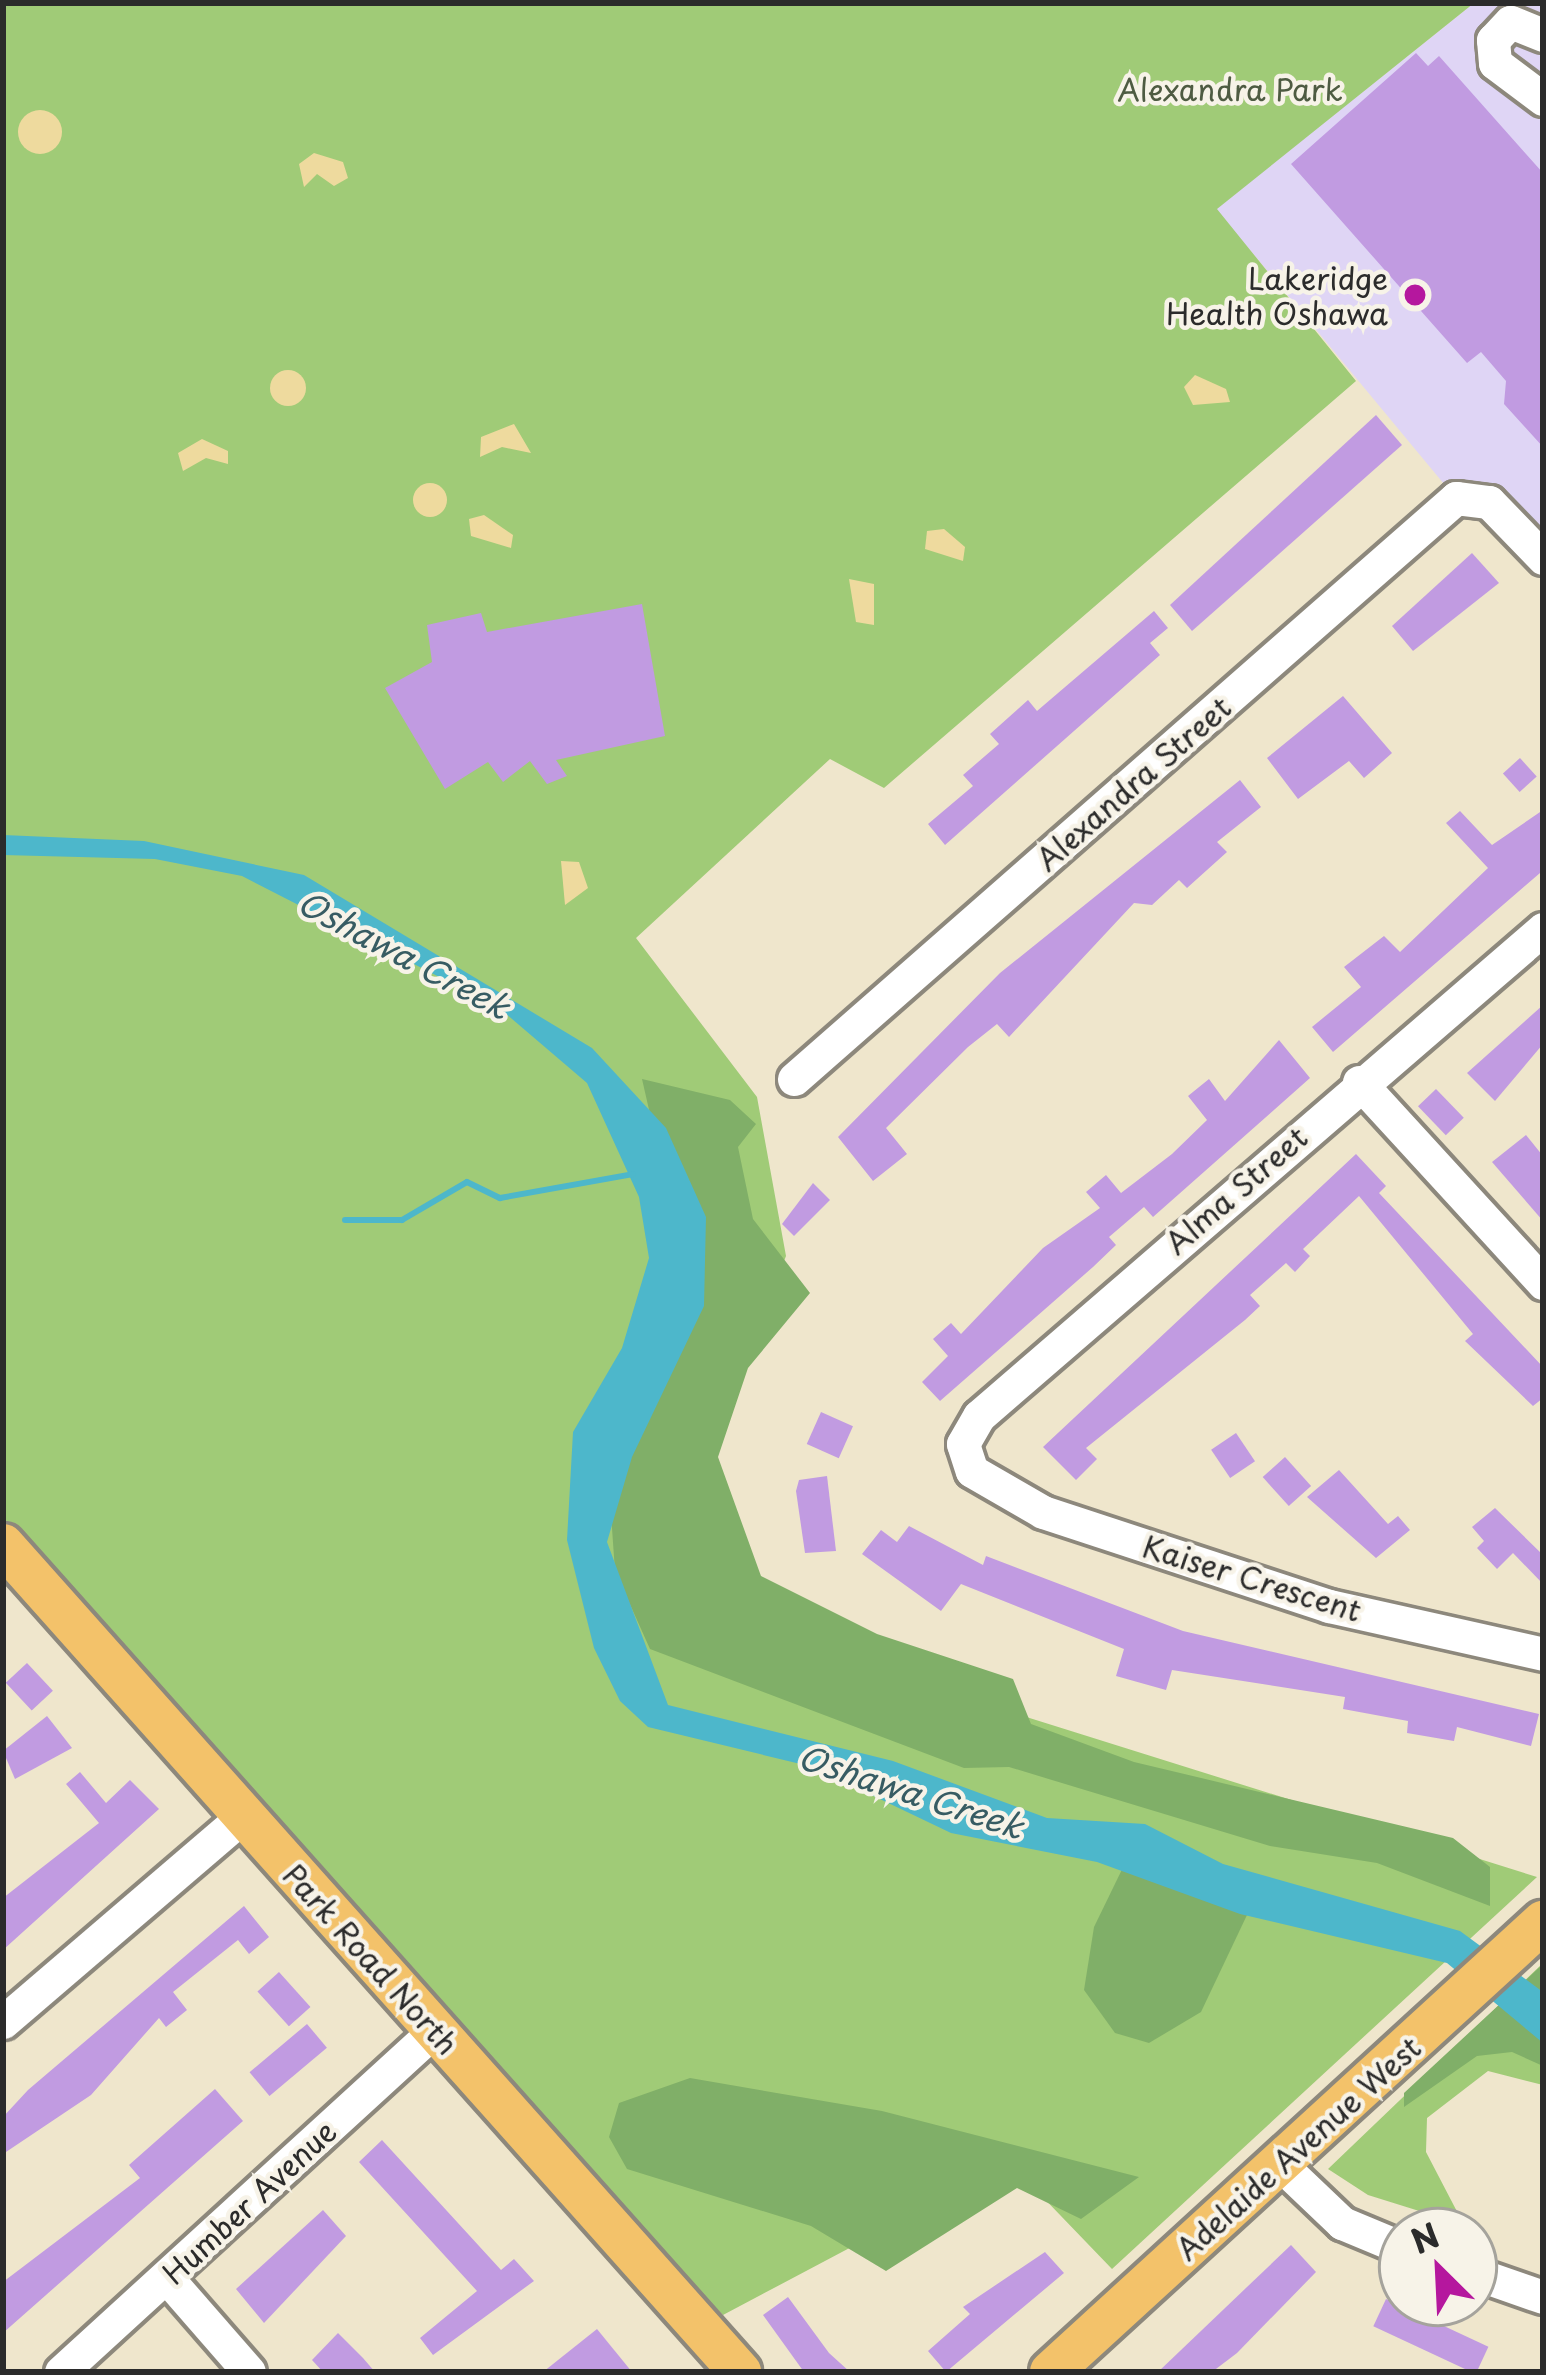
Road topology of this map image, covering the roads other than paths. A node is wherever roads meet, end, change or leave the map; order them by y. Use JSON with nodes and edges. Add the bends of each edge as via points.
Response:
{"nodes":[{"id":1,"x":1543,"y":35,"type":"edge"},
{"id":2,"x":1543,"y":99,"type":"edge"},
{"id":3,"x":1543,"y":558,"type":"edge"},
{"id":4,"x":1543,"y":929,"type":"edge"},
{"id":5,"x":794,"y":1079,"type":"dead end"},
{"id":6,"x":1359,"y":1082,"type":"junction"},
{"id":7,"x":1543,"y":1283,"type":"edge"},
{"id":8,"x":972,"y":1471,"type":"joint"},
{"id":9,"x":3,"y":1545,"type":"edge"},
{"id":10,"x":1543,"y":1654,"type":"edge"},
{"id":11,"x":243,"y":1816,"type":"junction"},
{"id":12,"x":1532,"y":1932,"type":"edge"},
{"id":13,"x":3,"y":2021,"type":"edge"},
{"id":14,"x":435,"y":2030,"type":"junction"},
{"id":15,"x":1280,"y":2164,"type":"junction"},
{"id":16,"x":1378,"y":2238,"type":"edge"},
{"id":17,"x":168,"y":2279,"type":"junction"},
{"id":18,"x":1498,"y":2281,"type":"edge"},
{"id":19,"x":1543,"y":2297,"type":"edge"},
{"id":20,"x":61,"y":2372,"type":"edge"},
{"id":21,"x":250,"y":2372,"type":"edge"},
{"id":22,"x":740,"y":2372,"type":"edge"},
{"id":23,"x":1051,"y":2372,"type":"edge"}],
"edges":[{"from":1,"to":2,"type":"street","via":[[1510,22],[1492,40],[1495,63]]},
{"from":3,"to":5,"type":"street","name":"Alexandra Street","via":[[1475,496],[1456,498]]},
{"from":4,"to":6,"type":"street","name":"Alma Street"},
{"from":6,"to":7,"type":"street"},
{"from":6,"to":8,"type":"street","name":"Alma Street","via":[[979,1416],[963,1444]]},
{"from":8,"to":10,"type":"street","name":"Kaiser Crescent","via":[[1043,1512],[1230,1574]]},
{"from":9,"to":11,"type":"main road","name":"Park Road North"},
{"from":11,"to":13,"type":"street"},
{"from":11,"to":14,"type":"main road","name":"Park Road North"},
{"from":12,"to":15,"type":"main road","name":"Adelaide Avenue West"},
{"from":14,"to":17,"type":"street","name":"Humber Avenue"},
{"from":14,"to":22,"type":"main road","name":"Park Road North"},
{"from":15,"to":16,"type":"street","via":[[1342,2223]]},
{"from":15,"to":23,"type":"main road","name":"Adelaide Avenue West"},
{"from":17,"to":20,"type":"street","name":"Humber Avenue"},
{"from":17,"to":21,"type":"street"},
{"from":18,"to":19,"type":"street"}]}
